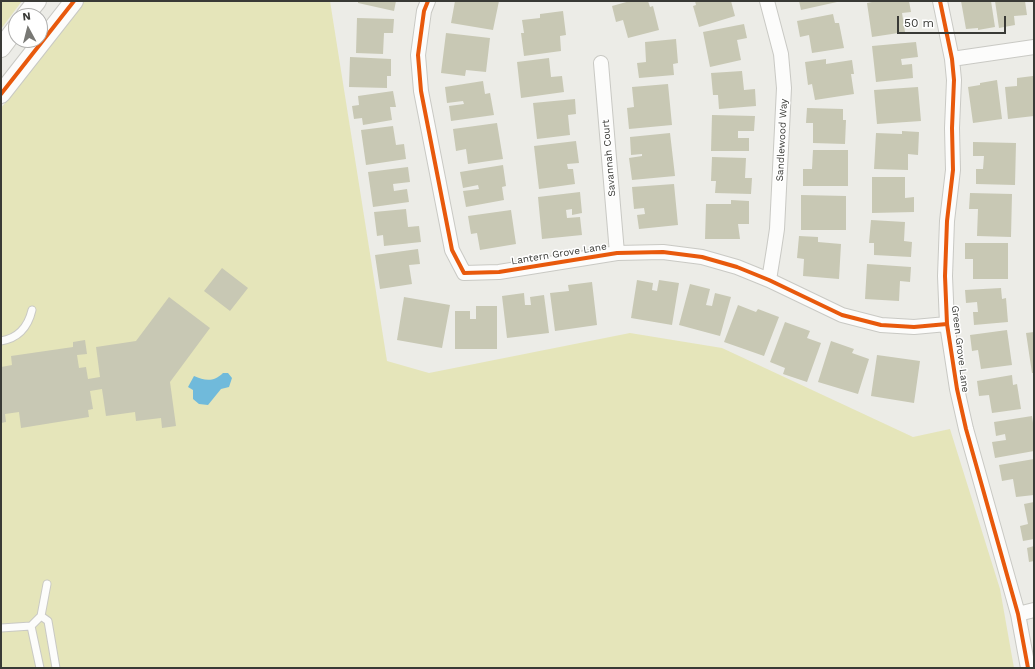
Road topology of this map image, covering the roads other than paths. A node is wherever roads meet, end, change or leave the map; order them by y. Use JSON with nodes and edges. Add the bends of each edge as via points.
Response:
{"nodes":[{"id":1,"x":74,"y":1,"type":"edge"},
{"id":2,"x":428,"y":1,"type":"edge"},
{"id":3,"x":767,"y":1,"type":"edge"},
{"id":4,"x":940,"y":1,"type":"edge"},
{"id":5,"x":8,"y":39,"type":"edge"},
{"id":6,"x":1034,"y":47,"type":"edge"},
{"id":7,"x":1,"y":48,"type":"edge"},
{"id":8,"x":952,"y":60,"type":"junction"},
{"id":9,"x":601,"y":63,"type":"dead end"},
{"id":10,"x":1,"y":94,"type":"edge"},
{"id":11,"x":617,"y":253,"type":"junction"},
{"id":12,"x":769,"y":280,"type":"junction"},
{"id":13,"x":32,"y":310,"type":"dead end"},
{"id":14,"x":947,"y":324,"type":"junction"},
{"id":15,"x":1,"y":341,"type":"edge"},
{"id":16,"x":47,"y":584,"type":"dead end"},
{"id":17,"x":1034,"y":610,"type":"edge"},
{"id":18,"x":1018,"y":614,"type":"junction"},
{"id":19,"x":41,"y":616,"type":"junction"},
{"id":20,"x":31,"y":626,"type":"junction"},
{"id":21,"x":1,"y":628,"type":"edge"},
{"id":22,"x":40,"y":668,"type":"edge"},
{"id":23,"x":56,"y":668,"type":"edge"},
{"id":24,"x":1028,"y":668,"type":"edge"}],
"edges":[{"from":1,"to":10,"type":"street"},
{"from":2,"to":11,"type":"street","name":"Lantern Grove Lane","via":[[424,11],[418,55],[421,91],[452,250],[464,274],[499,272]]},
{"from":3,"to":12,"type":"street","name":"Sandlewood Way","via":[[781,54],[784,88],[777,229]]},
{"from":4,"to":8,"type":"street","name":"Green Grove Lane"},
{"from":5,"to":7,"type":"street"},
{"from":6,"to":8,"type":"street"},
{"from":8,"to":14,"type":"street","name":"Green Grove Lane","via":[[953,170],[947,221]]},
{"from":9,"to":11,"type":"street","name":"Savannah Court"},
{"from":11,"to":12,"type":"street","name":"Lantern Grove Lane","via":[[663,252],[702,257]]},
{"from":12,"to":14,"type":"street","name":"Lantern Grove Lane","via":[[842,315],[881,325],[914,327]]},
{"from":13,"to":15,"type":"lane","via":[[25,328]]},
{"from":14,"to":18,"type":"street","name":"Green Grove Lane","via":[[966,429]]},
{"from":16,"to":19,"type":"lane"},
{"from":17,"to":18,"type":"street"},
{"from":18,"to":24,"type":"street","name":"Green Grove Lane"},
{"from":19,"to":20,"type":"lane"},
{"from":19,"to":23,"type":"lane","via":[[48,621]]},
{"from":20,"to":21,"type":"lane"},
{"from":20,"to":22,"type":"lane"}]}
